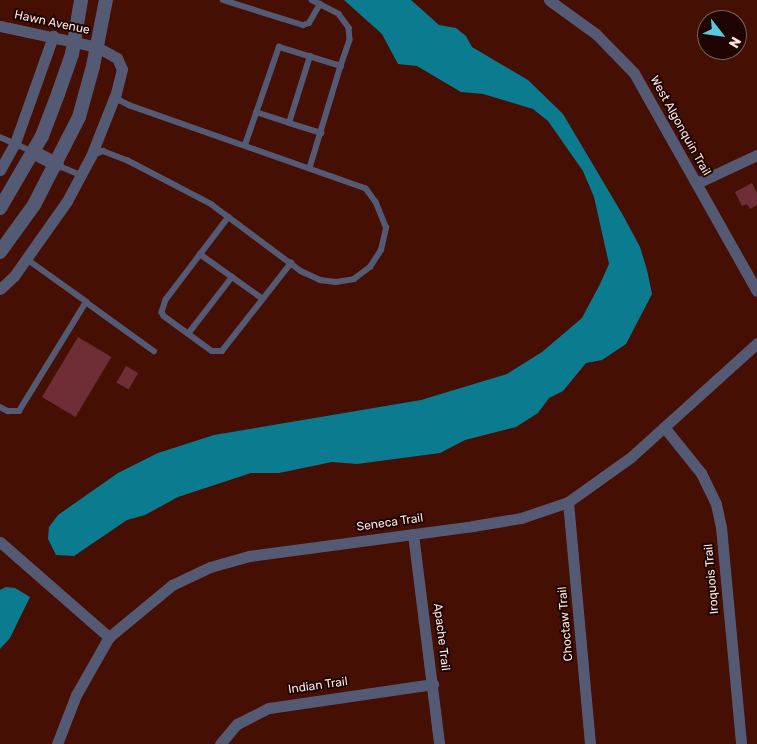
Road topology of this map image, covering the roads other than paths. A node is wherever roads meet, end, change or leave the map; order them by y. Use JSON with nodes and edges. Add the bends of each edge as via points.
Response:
{"nodes":[{"id":1,"x":81,"y":0,"type":"edge"},
{"id":2,"x":106,"y":0,"type":"edge"},
{"id":3,"x":223,"y":0,"type":"edge"},
{"id":4,"x":312,"y":0,"type":"edge"},
{"id":5,"x":549,"y":0,"type":"edge"},
{"id":6,"x":320,"y":4,"type":"junction"},
{"id":7,"x":0,"y":26,"type":"edge"},
{"id":8,"x":53,"y":36,"type":"junction"},
{"id":9,"x":75,"y":41,"type":"junction"},
{"id":10,"x":97,"y":47,"type":"junction"},
{"id":11,"x":310,"y":56,"type":"junction"},
{"id":12,"x":341,"y":66,"type":"junction"},
{"id":13,"x":116,"y":93,"type":"junction"},
{"id":14,"x":256,"y":112,"type":"junction"},
{"id":15,"x":289,"y":123,"type":"junction"},
{"id":16,"x":321,"y":134,"type":"junction"},
{"id":17,"x":0,"y":137,"type":"edge"},
{"id":18,"x":14,"y":143,"type":"junction"},
{"id":19,"x":245,"y":145,"type":"junction"},
{"id":20,"x":33,"y":152,"type":"junction"},
{"id":21,"x":757,"y":155,"type":"edge"},
{"id":22,"x":91,"y":156,"type":"junction"},
{"id":23,"x":57,"y":165,"type":"junction"},
{"id":24,"x":310,"y":168,"type":"junction"},
{"id":25,"x":0,"y":170,"type":"edge"},
{"id":26,"x":81,"y":175,"type":"junction"},
{"id":27,"x":697,"y":183,"type":"junction"},
{"id":28,"x":0,"y":208,"type":"edge"},
{"id":29,"x":229,"y":217,"type":"junction"},
{"id":30,"x":0,"y":252,"type":"edge"},
{"id":31,"x":200,"y":254,"type":"junction"},
{"id":32,"x":26,"y":259,"type":"junction"},
{"id":33,"x":290,"y":263,"type":"junction"},
{"id":34,"x":232,"y":277,"type":"junction"},
{"id":35,"x":0,"y":289,"type":"edge"},
{"id":36,"x":757,"y":291,"type":"edge"},
{"id":37,"x":263,"y":299,"type":"junction"},
{"id":38,"x":86,"y":302,"type":"junction"},
{"id":39,"x":188,"y":334,"type":"junction"},
{"id":40,"x":757,"y":343,"type":"edge"},
{"id":41,"x":154,"y":351,"type":"dead end"},
{"id":42,"x":0,"y":407,"type":"edge"},
{"id":43,"x":664,"y":428,"type":"junction"},
{"id":44,"x":568,"y":502,"type":"junction"},
{"id":45,"x":413,"y":534,"type":"junction"},
{"id":46,"x":0,"y":542,"type":"edge"},
{"id":47,"x":109,"y":637,"type":"junction"},
{"id":48,"x":433,"y":684,"type":"junction"},
{"id":49,"x":57,"y":744,"type":"edge"},
{"id":50,"x":220,"y":744,"type":"edge"},
{"id":51,"x":439,"y":744,"type":"edge"},
{"id":52,"x":590,"y":744,"type":"edge"},
{"id":53,"x":741,"y":744,"type":"edge"}],
"edges":[{"from":1,"to":9,"type":"street"},
{"from":2,"to":10,"type":"street"},
{"from":3,"to":6,"type":"lane","via":[[303,25],[309,22]]},
{"from":4,"to":6,"type":"lane"},
{"from":5,"to":27,"type":"street","name":"West Algonquin Trail","via":[[596,34],[634,73]]},
{"from":6,"to":12,"type":"lane","via":[[339,14],[349,28],[350,40]]},
{"from":7,"to":8,"type":"street","name":"Hawn Avenue"},
{"from":8,"to":9,"type":"street","name":"Hawn Avenue"},
{"from":8,"to":18,"type":"street"},
{"from":9,"to":10,"type":"street","name":"Hawn Avenue"},
{"from":9,"to":20,"type":"street","via":[[58,94]]},
{"from":10,"to":13,"type":"street","name":"Hawn Avenue","via":[[117,58],[122,69]]},
{"from":10,"to":23,"type":"street","via":[[78,117]]},
{"from":11,"to":12,"type":"lane"},
{"from":11,"to":14,"type":"lane","via":[[279,47]]},
{"from":11,"to":15,"type":"lane"},
{"from":12,"to":16,"type":"lane"},
{"from":13,"to":19,"type":"lane","via":[[120,101],[130,106]]},
{"from":13,"to":22,"type":"street","name":"Hawn Avenue"},
{"from":14,"to":15,"type":"lane"},
{"from":14,"to":19,"type":"lane"},
{"from":15,"to":16,"type":"lane"},
{"from":16,"to":24,"type":"lane"},
{"from":17,"to":18,"type":"lane"},
{"from":18,"to":20,"type":"lane"},
{"from":18,"to":25,"type":"street"},
{"from":19,"to":24,"type":"lane"},
{"from":20,"to":23,"type":"street"},
{"from":20,"to":28,"type":"street"},
{"from":21,"to":27,"type":"street"},
{"from":22,"to":26,"type":"street","name":"Hawn Avenue"},
{"from":22,"to":29,"type":"lane","via":[[103,151],[126,160]]},
{"from":23,"to":26,"type":"lane"},
{"from":23,"to":30,"type":"street","via":[[34,205]]},
{"from":24,"to":33,"type":"lane","via":[[366,189],[386,228],[381,250],[370,267],[354,279],[320,280]]},
{"from":26,"to":32,"type":"street","name":"Hawn Avenue","via":[[67,201]]},
{"from":27,"to":36,"type":"street","name":"West Algonquin Trail"},
{"from":29,"to":31,"type":"lane"},
{"from":29,"to":33,"type":"lane"},
{"from":31,"to":34,"type":"lane"},
{"from":31,"to":39,"type":"lane","via":[[175,286],[162,312]]},
{"from":32,"to":35,"type":"street","name":"Hawn Avenue"},
{"from":32,"to":38,"type":"lane"},
{"from":33,"to":37,"type":"lane"},
{"from":34,"to":37,"type":"lane"},
{"from":34,"to":39,"type":"lane"},
{"from":37,"to":39,"type":"lane","via":[[222,351],[212,351]]},
{"from":38,"to":41,"type":"lane"},
{"from":38,"to":42,"type":"lane","via":[[19,411]]},
{"from":40,"to":43,"type":"street","name":"Seneca Trail"},
{"from":43,"to":44,"type":"street","name":"Seneca Trail","via":[[593,486]]},
{"from":43,"to":53,"type":"street","name":"Iroquois Trail","via":[[701,473],[716,504],[721,527]]},
{"from":44,"to":45,"type":"street","name":"Seneca Trail","via":[[521,518]]},
{"from":44,"to":52,"type":"street","name":"Choctaw Trail"},
{"from":45,"to":47,"type":"street","name":"Seneca Trail","via":[[249,556],[210,567],[172,585],[134,613]]},
{"from":45,"to":48,"type":"street","name":"Apache Trail"},
{"from":46,"to":47,"type":"street"},
{"from":47,"to":49,"type":"street","name":"Seneca Trail","via":[[76,695]]},
{"from":48,"to":50,"type":"street","name":"Indian Trail","via":[[269,708],[237,724]]},
{"from":48,"to":51,"type":"street","name":"Apache Trail"}]}
